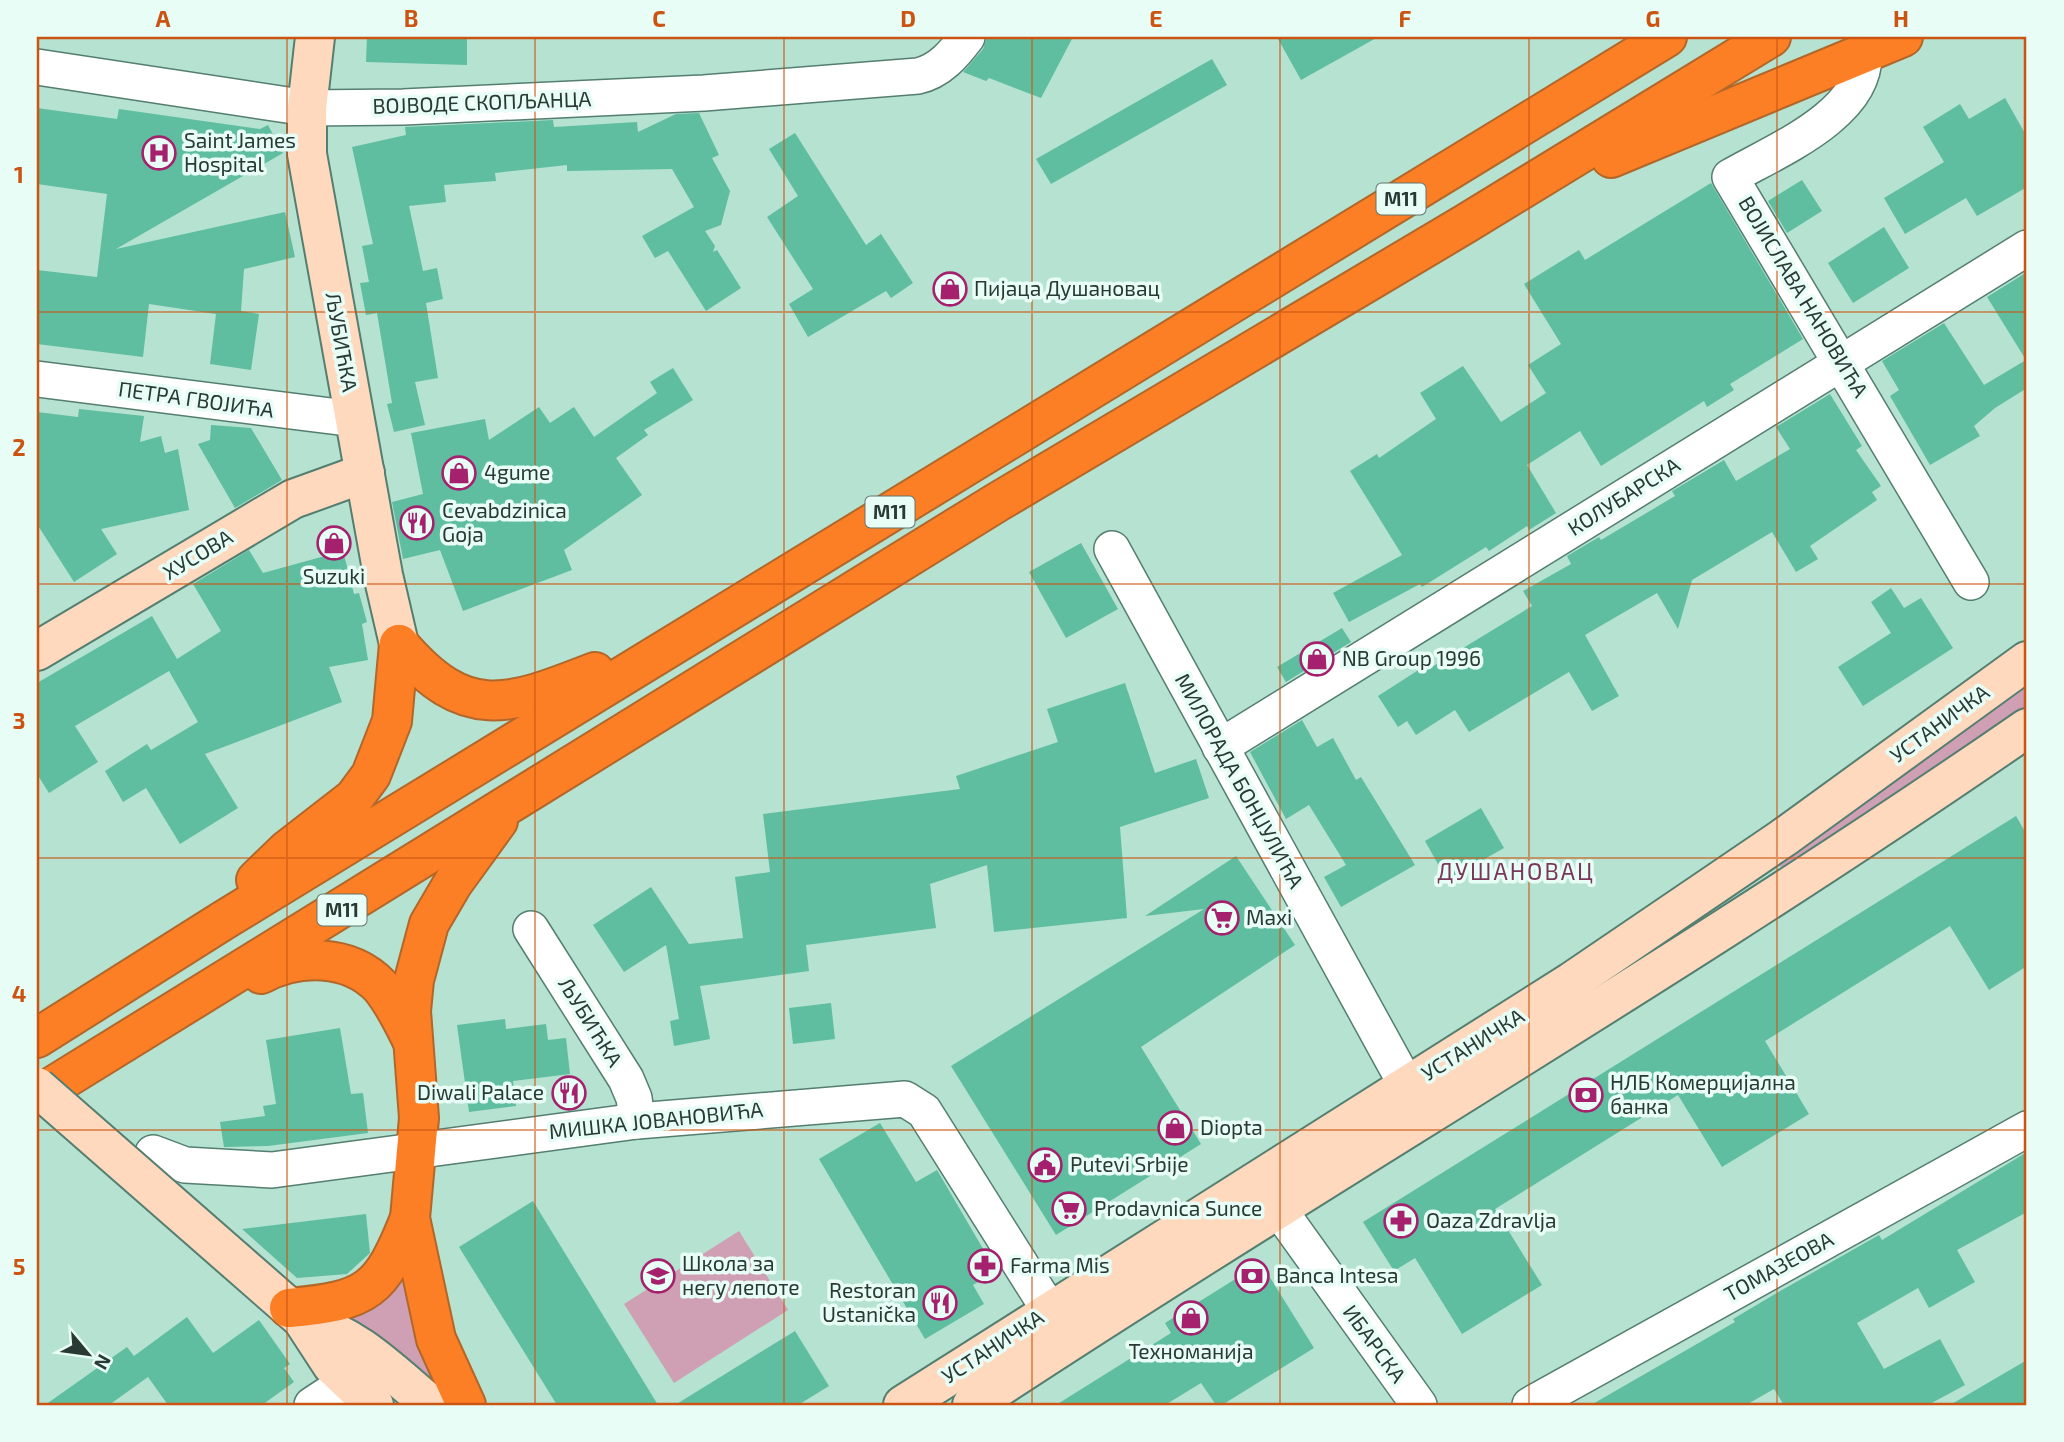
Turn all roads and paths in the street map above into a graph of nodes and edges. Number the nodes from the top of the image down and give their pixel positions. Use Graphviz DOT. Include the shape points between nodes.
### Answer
graph roads {
  1 [pos="315,37"];
  2 [pos="967,37"];
  3 [pos="1667,37"];
  4 [pos="1771,37"];
  5 [pos="1903,37"];
  6 [pos="1864,55"];
  7 [pos="37,67"];
  8 [pos="307,108"];
  9 [pos="1465,224"];
  10 [pos="2027,248"];
  11 [pos="1843,362"];
  12 [pos="37,379"];
  13 [pos="355,419"];
  14 [pos="365,473"];
  15 [pos="1112,549"];
  16 [pos="1971,582"];
  17 [pos="399,644"];
  18 [pos="37,651"];
  19 [pos="2027,661"];
  20 [pos="644,662"];
  21 [pos="2027,728"];
  22 [pos="1220,747"];
  23 [pos="509,805"];
  24 [pos="224,919"];
  25 [pos="531,929"];
  26 [pos="173,1012"];
  27 [pos="37,1038"];
  28 [pos="412,1040"];
  29 [pos="1407,1086"];
  30 [pos="37,1087"];
  31 [pos="37,1096"];
  32 [pos="637,1121"];
  33 [pos="2027,1129"];
  34 [pos="417,1149"];
  35 [pos="153,1153"];
  36 [pos="1267,1194"];
  37 [pos="410,1218"];
  38 [pos="296,1314"];
  39 [pos="1059,1326"];
  40 [pos="361,1394"];
  41 [pos="312,1405"];
  42 [pos="431,1405"];
  43 [pos="466,1405"];
  44 [pos="903,1405"];
  45 [pos="972,1405"];
  46 [pos="1419,1405"];
  47 [pos="1530,1405"];
  1 -- 8 [label="main road, ЉУБИЋКА"];
  2 -- 8 [label="street, ВОЈВОДЕ СКОПЉАНЦА" via="930,73 704,93"];
  3 -- 20 [label="highway, M11"];
  4 -- 9 [label="highway, M11"];
  5 -- 6 [label="highway"];
  6 -- 9 [label="highway" via="1695,121"];
  6 -- 11 [label="street, ВОЈИСЛАВА НАНОВИЋА" via="1861,81 1825,120 1730,177"];
  7 -- 8 [label="street, ВОЈВОДЕ СКОПЉАНЦА"];
  8 -- 13 [label="main road, ЉУБИЋКА" via="307,154"];
  9 -- 23 [label="highway, M11" via="996,503"];
  10 -- 11 [label="street, КОЛУБАРСКА"];
  11 -- 16 [label="street, ВОЈИСЛАВА НАНОВИЋА"];
  11 -- 22 [label="street, КОЛУБАРСКА"];
  12 -- 13 [label="street, ПЕТРА ГВОЈИЋА"];
  13 -- 14 [label="main road, ЉУБИЋКА"];
  14 -- 17 [label="main road, ЉУБИЋКА"];
  14 -- 18 [label="main road, ХУСОВА" via="293,499"];
  15 -- 22 [label="street, МИЛОРАДА БОНЏУЛИЋА"];
  17 -- 20 [label="highway" via="442,686 483,699 540,693 608,667"];
  17 -- 24 [label="highway" via="392,721 371,775 354,798 252,884"];
  19 -- 29 [label="main road, УСТАНИЧКА" via="1761,853"];
  20 -- 24 [label="highway, M11"];
  21 -- 36 [label="main road, УСТАНИЧКА" via="1908,811 1485,1082"];
  22 -- 29 [label="street, МИЛОРАДА БОНЏУЛИЋА"];
  23 -- 26 [label="highway, M11"];
  23 -- 28 [label="highway" via="429,924 414,980"];
  24 -- 27 [label="highway, M11"];
  25 -- 32 [label="street, ЉУБИЋКА" via="626,1079"];
  26 -- 28 [label="highway" via="227,992 273,967 322,960 371,978 390,1000"];
  26 -- 31 [label="highway, M11"];
  28 -- 34 [label="highway" via="419,1098"];
  29 -- 36 [label="main road, УСТАНИЧКА"];
  30 -- 38 [label="main road, bridge"];
  32 -- 34 [label="street, МИШКА ЈОВАНОВИЋА"];
  32 -- 39 [label="street, МИШКА ЈОВАНОВИЋА" via="891,1099 914,1103 928,1118"];
  33 -- 47 [label="street, ТОМАЗЕОВА"];
  34 -- 35 [label="street, МИШКА ЈОВАНОВИЋА" via="272,1170 185,1165"];
  34 -- 37 [label="highway"];
  36 -- 39 [label="main road, УСТАНИЧКА"];
  36 -- 46 [label="street, ИБАРСКА"];
  37 -- 38 [label="highway" via="394,1258 374,1286"];
  37 -- 43 [label="highway" via="436,1339"];
  38 -- 40 [label="main road" via="332,1365"];
  38 -- 42 [label="main road" via="353,1341"];
  39 -- 44 [label="main road, УСТАНИЧКА"];
  39 -- 45 [label="main road, УСТАНИЧКА"];
  40 -- 41 [label="street"];
}
